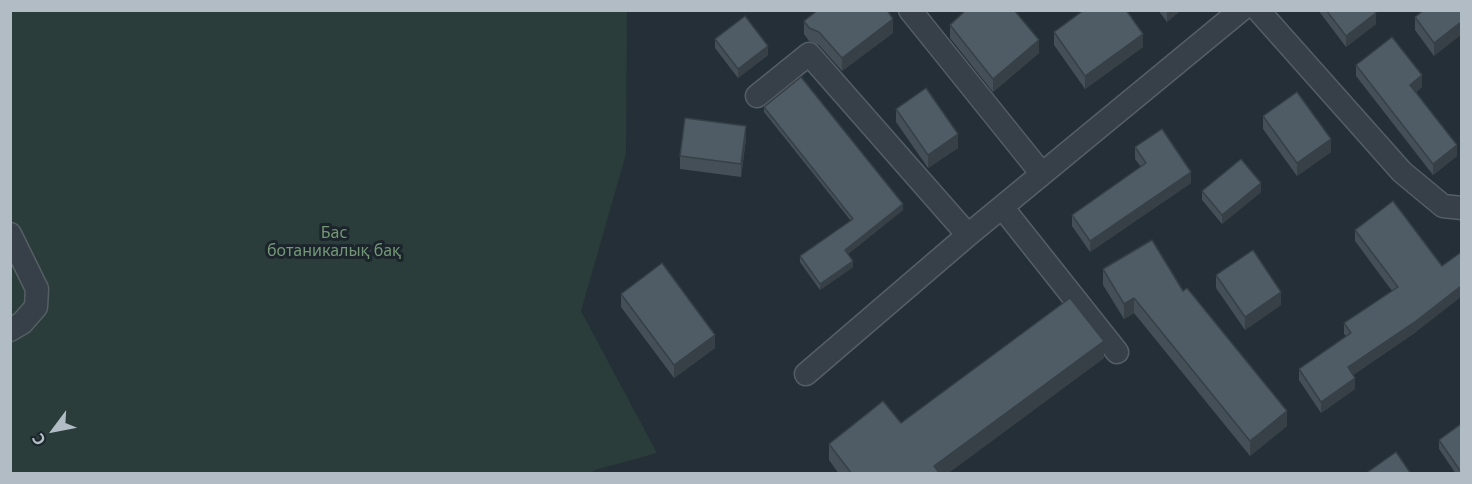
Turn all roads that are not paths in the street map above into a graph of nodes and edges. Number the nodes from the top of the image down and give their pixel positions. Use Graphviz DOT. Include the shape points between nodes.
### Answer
graph roads {
  1 [pos="910,10"];
  2 [pos="1241,10"];
  3 [pos="1258,10"];
  4 [pos="757,96"];
  5 [pos="1042,174"];
  6 [pos="1002,207"];
  7 [pos="1461,208"];
  8 [pos="10,234"];
  9 [pos="968,235"];
  10 [pos="10,330"];
  11 [pos="1117,352"];
  12 [pos="806,374"];
  1 -- 5 [label="street"];
  2 -- 5 [label="street"];
  3 -- 7 [label="street" via="1402,172 1443,206"];
  4 -- 9 [label="street" via="809,54"];
  5 -- 6 [label="street"];
  6 -- 9 [label="street"];
  6 -- 11 [label="street"];
  8 -- 10 [label="street" via="38,289 36,307"];
  9 -- 12 [label="street"];
}
